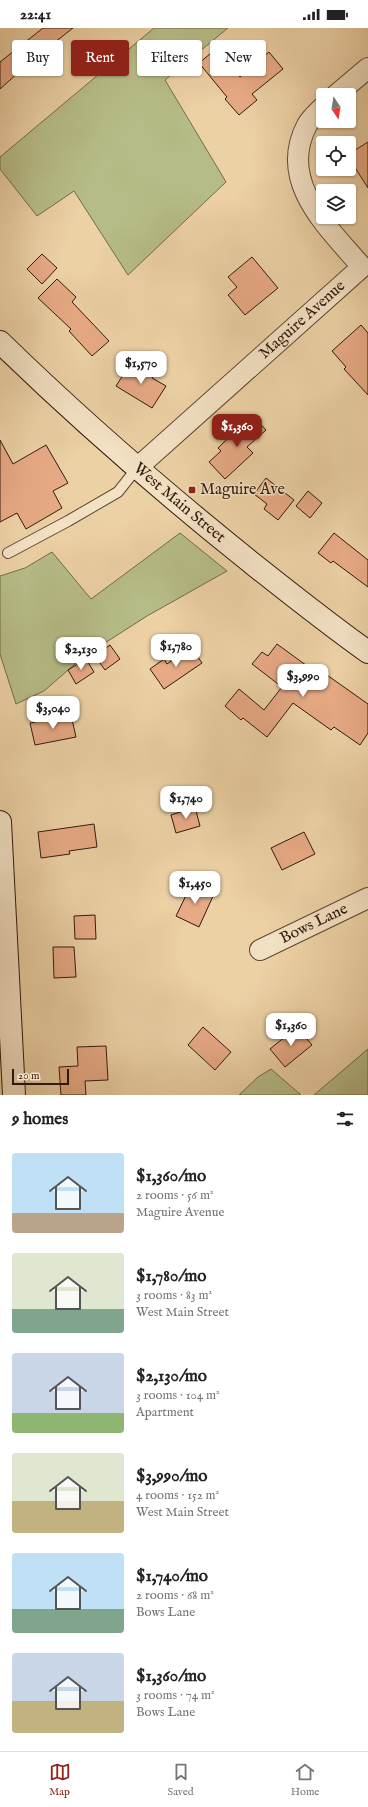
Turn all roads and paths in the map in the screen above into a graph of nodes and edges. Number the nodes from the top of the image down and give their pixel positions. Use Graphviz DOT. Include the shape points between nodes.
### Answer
graph roads {
  1 [pos="368,68"];
  2 [pos="344,88"];
  3 [pos="316,115"];
  4 [pos="365,270"];
  5 [pos="0,342"];
  6 [pos="137,468"];
  7 [pos="8,553"];
  8 [pos="368,652"];
  9 [pos="0,822"];
  10 [pos="368,898"];
  11 [pos="260,950"];
  12 [pos="14,1095"];
  1 -- 2 [label="street"];
  3 -- 4 [label="street, Maguire Avenue" via="308,124 300,144 297,164 301,186 324,224"];
  4 -- 6 [label="street, Maguire Avenue"];
  5 -- 6 [label="main road, West Main Street"];
  6 -- 7 [label="lane" via="118,492"];
  6 -- 8 [label="main road, West Main Street" via="267,575"];
  9 -- 12 [label="main road"];
  10 -- 11 [label="street, Bows Lane"];
}
